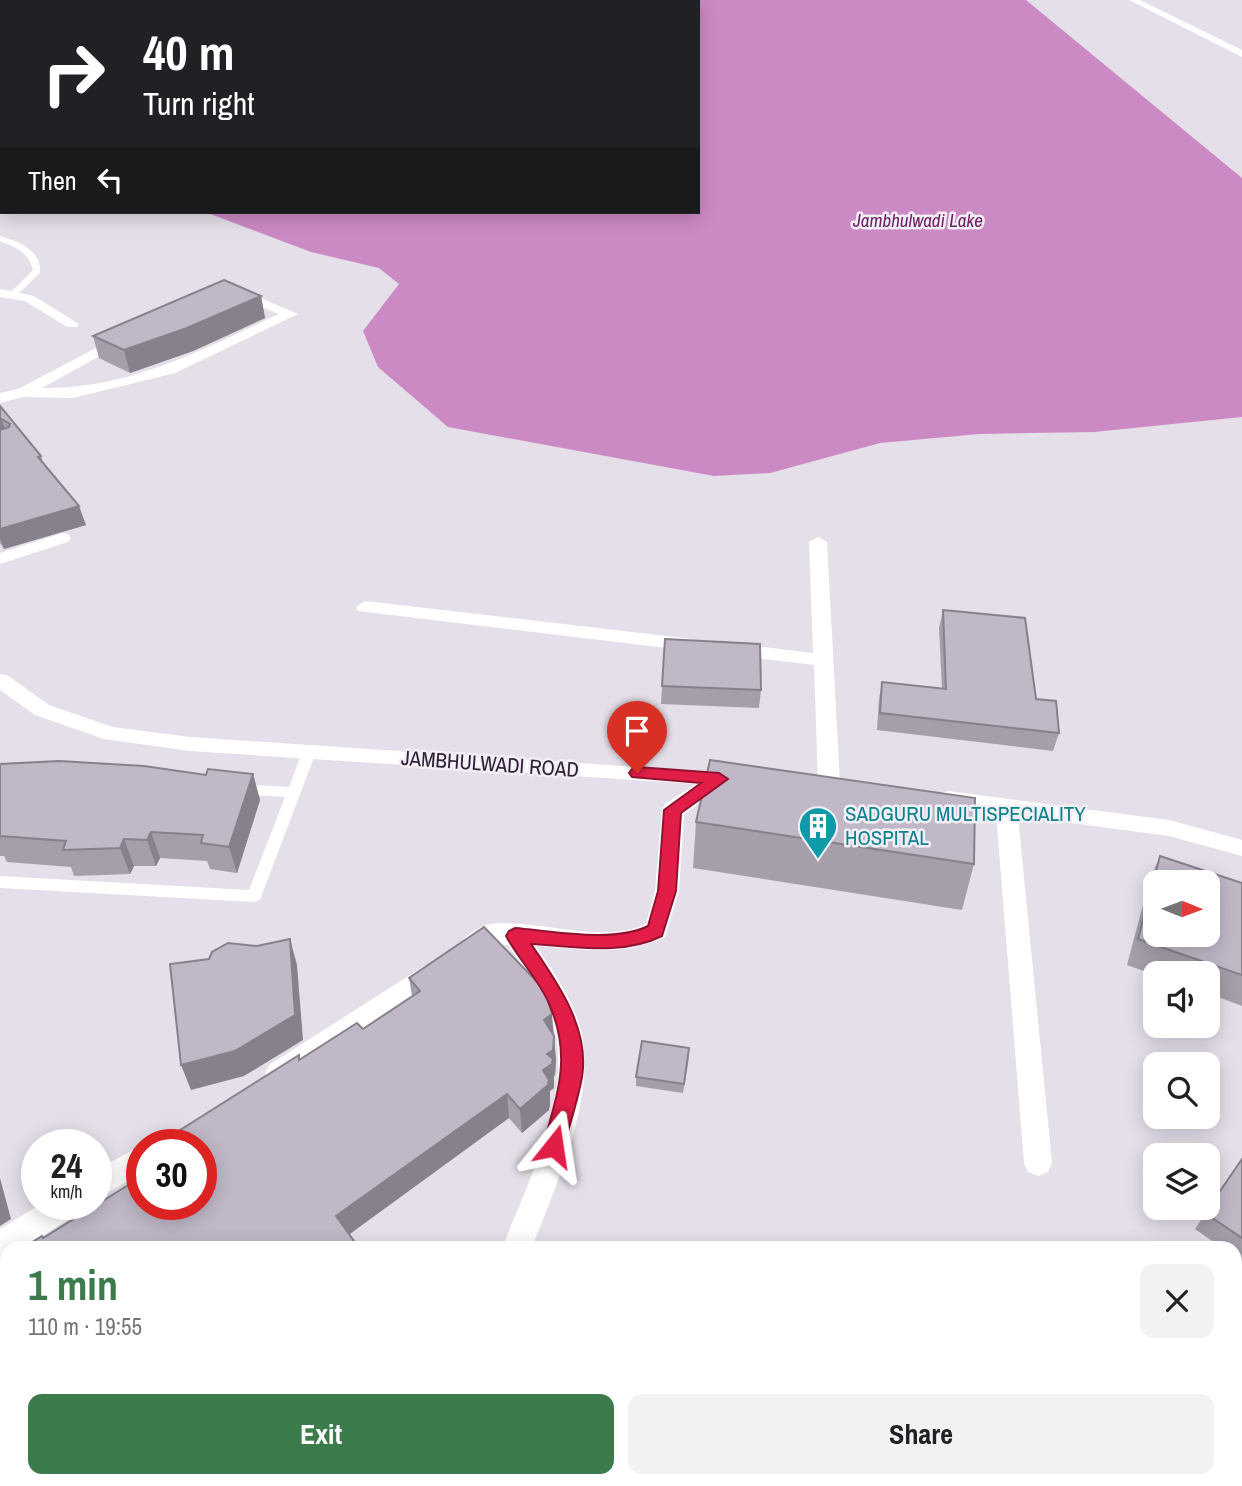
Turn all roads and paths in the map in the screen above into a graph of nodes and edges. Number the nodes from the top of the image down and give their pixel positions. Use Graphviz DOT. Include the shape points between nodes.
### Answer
graph roads {
  1 [pos="1133,0"];
  2 [pos="1242,54"];
  3 [pos="0,237"];
  4 [pos="7,293"];
  5 [pos="219,295"];
  6 [pos="72,324"];
  7 [pos="131,336"];
  8 [pos="109,371"];
  9 [pos="23,392"];
  10 [pos="0,398"];
  11 [pos="62,538"];
  12 [pos="818,542"];
  13 [pos="0,559"];
  14 [pos="365,607"];
  15 [pos="823,660"];
  16 [pos="0,680"];
  17 [pos="309,752"];
  18 [pos="719,779"];
  19 [pos="760,780"];
  20 [pos="801,783"];
  21 [pos="829,784"];
  22 [pos="856,787"];
  23 [pos="224,788"];
  24 [pos="294,792"];
  25 [pos="924,796"];
  26 [pos="1006,806"];
  27 [pos="1242,848"];
  28 [pos="0,882"];
  29 [pos="515,936"];
  30 [pos="253,1088"];
  31 [pos="1038,1163"];
  32 [pos="41,1220"];
  33 [pos="8,1241"];
  34 [pos="520,1241"];
  1 -- 2 [label="street"];
  3 -- 4 [label="lane" via="31,252 37,271"];
  4 -- 6 [label="street" via="32,298"];
  5 -- 9 [label="street" via="231,290 292,314 170,370 73,393"];
  7 -- 9 [label="street"];
  8 -- 9 [label="street"];
  9 -- 10 [label="street"];
  11 -- 13 [label="street"];
  12 -- 15 [label="street"];
  14 -- 15 [label="street"];
  15 -- 21 [label="street"];
  16 -- 17 [label="street, JAMBHULWADI ROAD" via="42,710 111,734"];
  17 -- 18 [label="street, JAMBHULWADI ROAD"];
  17 -- 24 [label="lane"];
  18 -- 19 [label="street, JAMBHULWADI ROAD"];
  18 -- 29 [label="street" via="673,810 667,891 656,930 640,939 611,941"];
  20 -- 21 [label="street"];
  21 -- 22 [label="street"];
  23 -- 24 [label="lane"];
  24 -- 28 [label="lane" via="254,896"];
  25 -- 26 [label="street"];
  26 -- 27 [label="street" via="1169,828"];
  26 -- 31 [label="street"];
  29 -- 30 [label="street" via="490,934"];
  29 -- 34 [label="street" via="555,995 570,1037 572,1075 548,1170"];
  32 -- 33 [label="street"];
}
